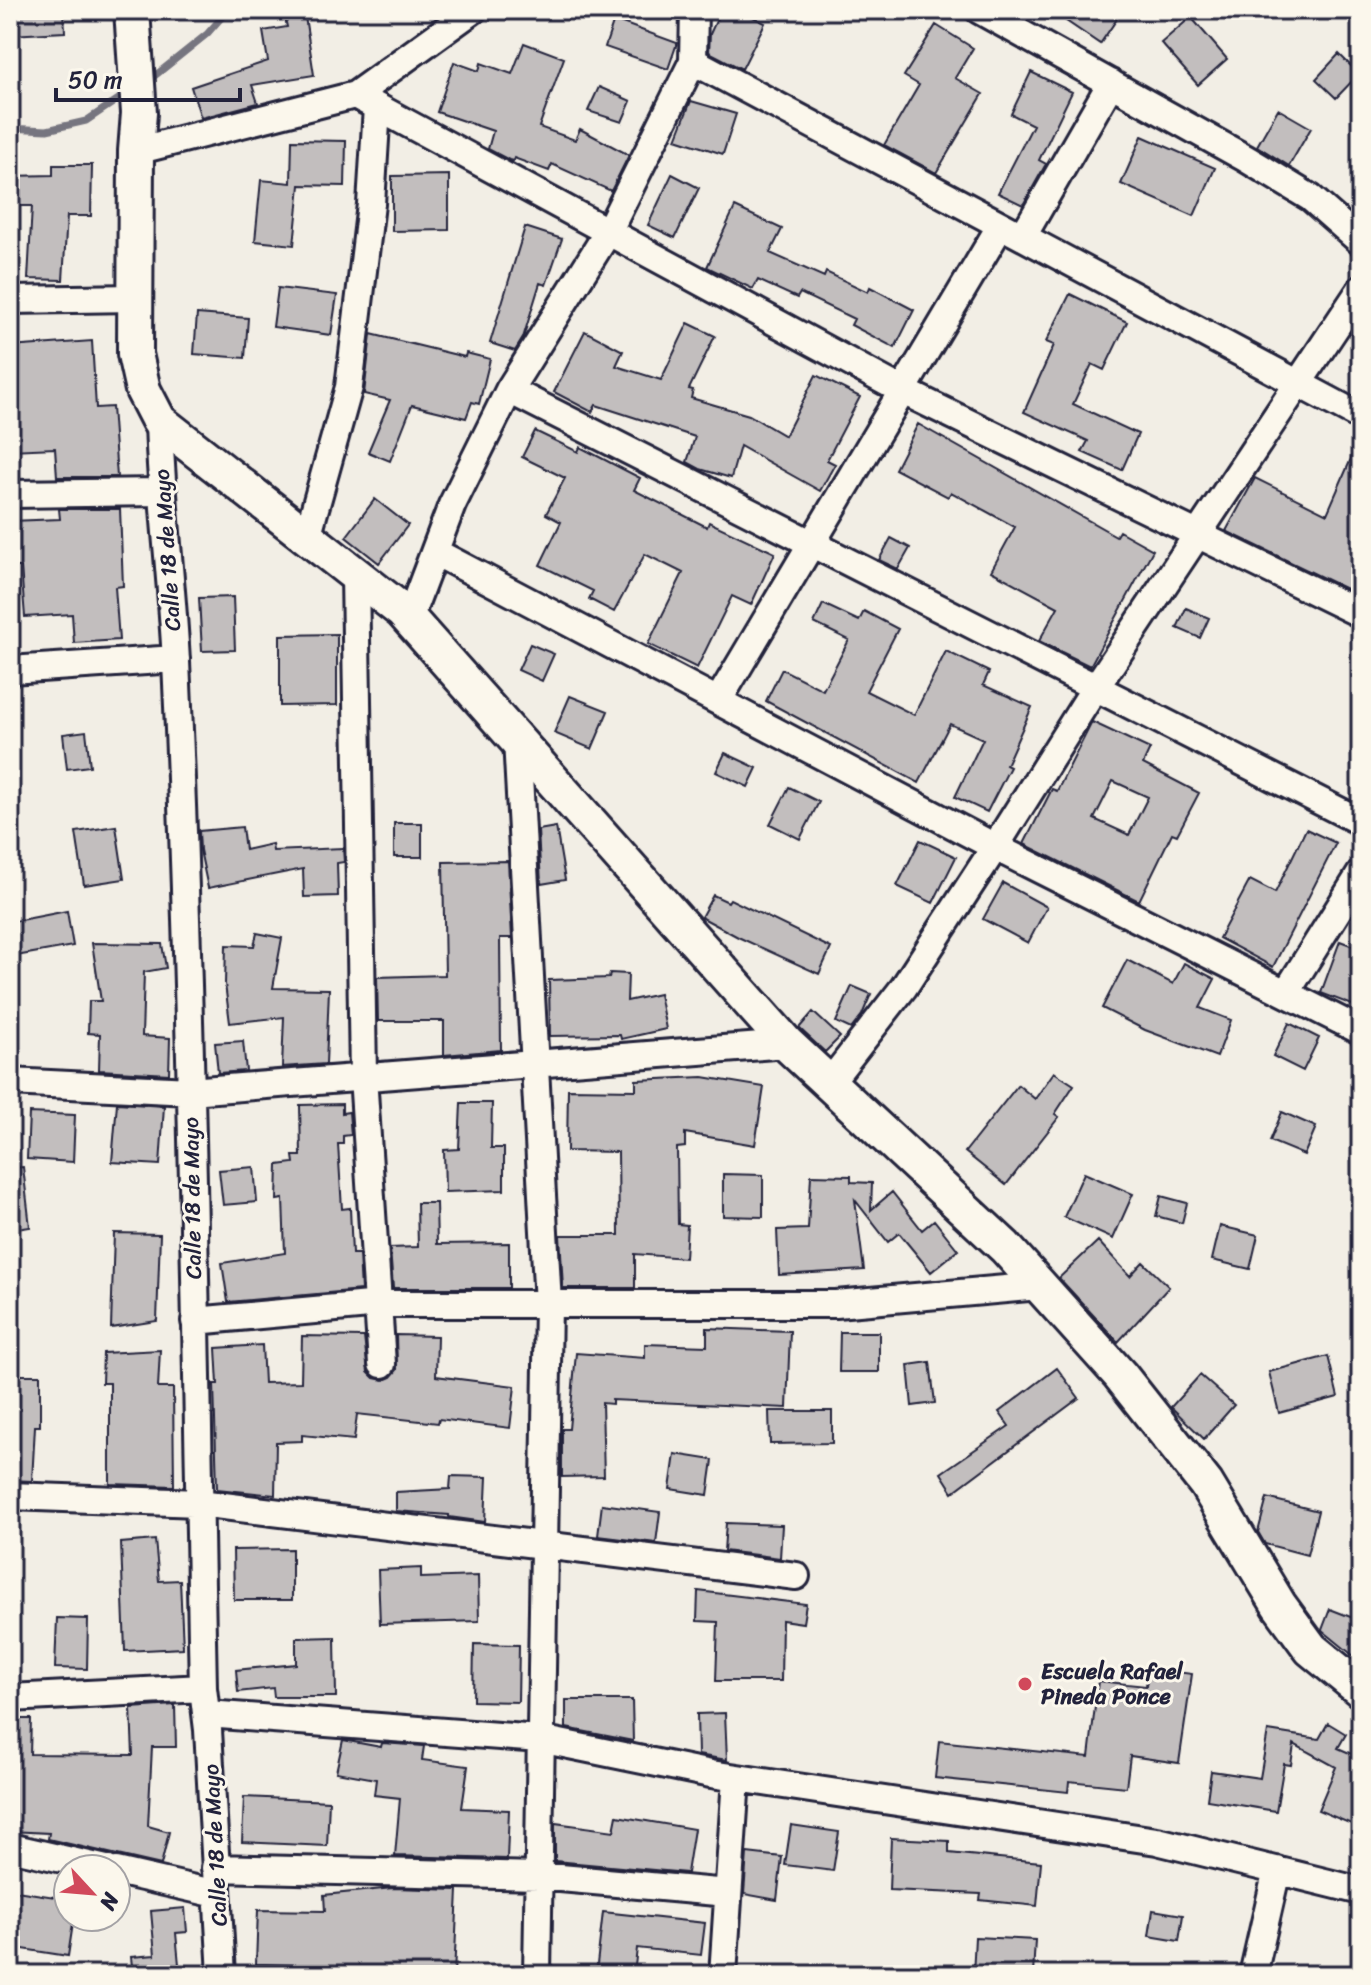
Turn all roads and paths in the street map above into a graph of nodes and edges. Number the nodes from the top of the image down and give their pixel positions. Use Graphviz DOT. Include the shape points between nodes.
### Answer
graph roads {
  1 [pos="132,10"];
  2 [pos="473,10"];
  3 [pos="694,10"];
  4 [pos="979,10"];
  5 [pos="693,61"];
  6 [pos="1111,83"];
  7 [pos="366,101"];
  8 [pos="136,151"];
  9 [pos="1012,230"];
  10 [pos="608,232"];
  11 [pos="1361,242"];
  12 [pos="1361,289"];
  13 [pos="135,298"];
  14 [pos="10,300"];
  15 [pos="1300,382"];
  16 [pos="509,390"];
  17 [pos="903,391"];
  18 [pos="1361,417"];
  19 [pos="159,421"];
  20 [pos="161,492"];
  21 [pos="10,494"];
  22 [pos="1198,534"];
  23 [pos="307,537"];
  24 [pos="812,544"];
  25 [pos="435,552"];
  26 [pos="355,575"];
  27 [pos="1361,614"];
  28 [pos="409,619"];
  29 [pos="176,659"];
  30 [pos="10,670"];
  31 [pos="1095,688"];
  32 [pos="718,701"];
  33 [pos="517,740"];
  34 [pos="1361,822"];
  35 [pos="995,847"];
  36 [pos="1361,873"];
  37 [pos="1286,993"];
  38 [pos="1361,1031"];
  39 [pos="787,1044"];
  40 [pos="535,1064"];
  41 [pos="363,1076"];
  42 [pos="10,1082"];
  43 [pos="830,1082"];
  44 [pos="190,1091"];
  45 [pos="1040,1286"];
  46 [pos="380,1304"];
  47 [pos="548,1304"];
  48 [pos="195,1321"];
  49 [pos="382,1364"];
  50 [pos="10,1496"];
  51 [pos="199,1503"];
  52 [pos="544,1543"];
  53 [pos="796,1576"];
  54 [pos="203,1688"];
  55 [pos="1361,1690"];
  56 [pos="10,1698"];
  57 [pos="207,1714"];
  58 [pos="540,1739"];
  59 [pos="736,1778"];
  60 [pos="10,1847"];
  61 [pos="52,1857"];
  62 [pos="1277,1870"];
  63 [pos="132,1873"];
  64 [pos="538,1876"];
  65 [pos="216,1881"];
  66 [pos="1361,1891"];
  67 [pos="728,1893"];
  68 [pos="222,1975"];
  69 [pos="537,1975"];
  70 [pos="723,1975"];
  71 [pos="1253,1975"];
  1 -- 8 [label="street" via="139,113"];
  2 -- 7 [label="street"];
  3 -- 5 [label="street"];
  4 -- 6 [label="street"];
  5 -- 9 [label="street"];
  5 -- 10 [label="street"];
  6 -- 9 [label="street"];
  6 -- 11 [label="street" via="1311,198"];
  7 -- 8 [label="street"];
  7 -- 10 [label="street"];
  7 -- 23 [label="street" via="371,204 349,387"];
  8 -- 13 [label="street"];
  9 -- 15 [label="street"];
  9 -- 17 [label="street"];
  10 -- 16 [label="street"];
  10 -- 17 [label="street"];
  12 -- 15 [label="street"];
  13 -- 14 [label="street"];
  13 -- 19 [label="street" via="135,354 143,390"];
  15 -- 18 [label="street"];
  15 -- 22 [label="street"];
  16 -- 24 [label="street"];
  16 -- 25 [label="street" via="452,505"];
  17 -- 22 [label="street"];
  17 -- 24 [label="street"];
  19 -- 20 [label="street, Calle 18 de Mayo"];
  19 -- 23 [label="street"];
  20 -- 21 [label="street"];
  20 -- 29 [label="street, Calle 18 de Mayo"];
  22 -- 27 [label="street"];
  22 -- 31 [label="street"];
  23 -- 26 [label="street"];
  24 -- 31 [label="street"];
  24 -- 32 [label="street"];
  25 -- 28 [label="street"];
  25 -- 32 [label="street"];
  26 -- 28 [label="street"];
  26 -- 41 [label="street"];
  28 -- 33 [label="street"];
  29 -- 30 [label="street"];
  29 -- 44 [label="street, Calle 18 de Mayo"];
  31 -- 34 [label="street"];
  31 -- 35 [label="street"];
  32 -- 35 [label="street"];
  33 -- 39 [label="street"];
  33 -- 40 [label="street"];
  35 -- 37 [label="street"];
  35 -- 43 [label="street" via="904,987"];
  36 -- 37 [label="street"];
  37 -- 38 [label="street"];
  39 -- 40 [label="street"];
  39 -- 43 [label="street"];
  40 -- 41 [label="street"];
  40 -- 47 [label="street"];
  41 -- 44 [label="street"];
  41 -- 46 [label="street"];
  42 -- 44 [label="street"];
  43 -- 45 [label="street"];
  44 -- 48 [label="street, Calle 18 de Mayo"];
  45 -- 47 [label="street" via="836,1304"];
  45 -- 55 [label="street" via="1120,1375 1206,1484 1311,1649"];
  46 -- 47 [label="street"];
  46 -- 48 [label="street"];
  46 -- 49 [label="street"];
  47 -- 52 [label="street"];
  48 -- 51 [label="street, Calle 18 de Mayo"];
  50 -- 51 [label="street"];
  51 -- 52 [label="street"];
  51 -- 54 [label="street, Calle 18 de Mayo"];
  52 -- 53 [label="street"];
  52 -- 58 [label="street"];
  54 -- 56 [label="street"];
  54 -- 57 [label="street, Calle 18 de Mayo"];
  57 -- 58 [label="street"];
  57 -- 65 [label="street, Calle 18 de Mayo"];
  58 -- 59 [label="street"];
  58 -- 64 [label="street"];
  59 -- 62 [label="street" via="1157,1841"];
  59 -- 67 [label="street"];
  60 -- 61 [label="street"];
  62 -- 66 [label="street"];
  62 -- 71 [label="street"];
  63 -- 65 [label="street"];
  64 -- 65 [label="street"];
  64 -- 67 [label="street"];
  64 -- 69 [label="street"];
  65 -- 68 [label="street, Calle 18 de Mayo"];
  67 -- 70 [label="street"];
}
